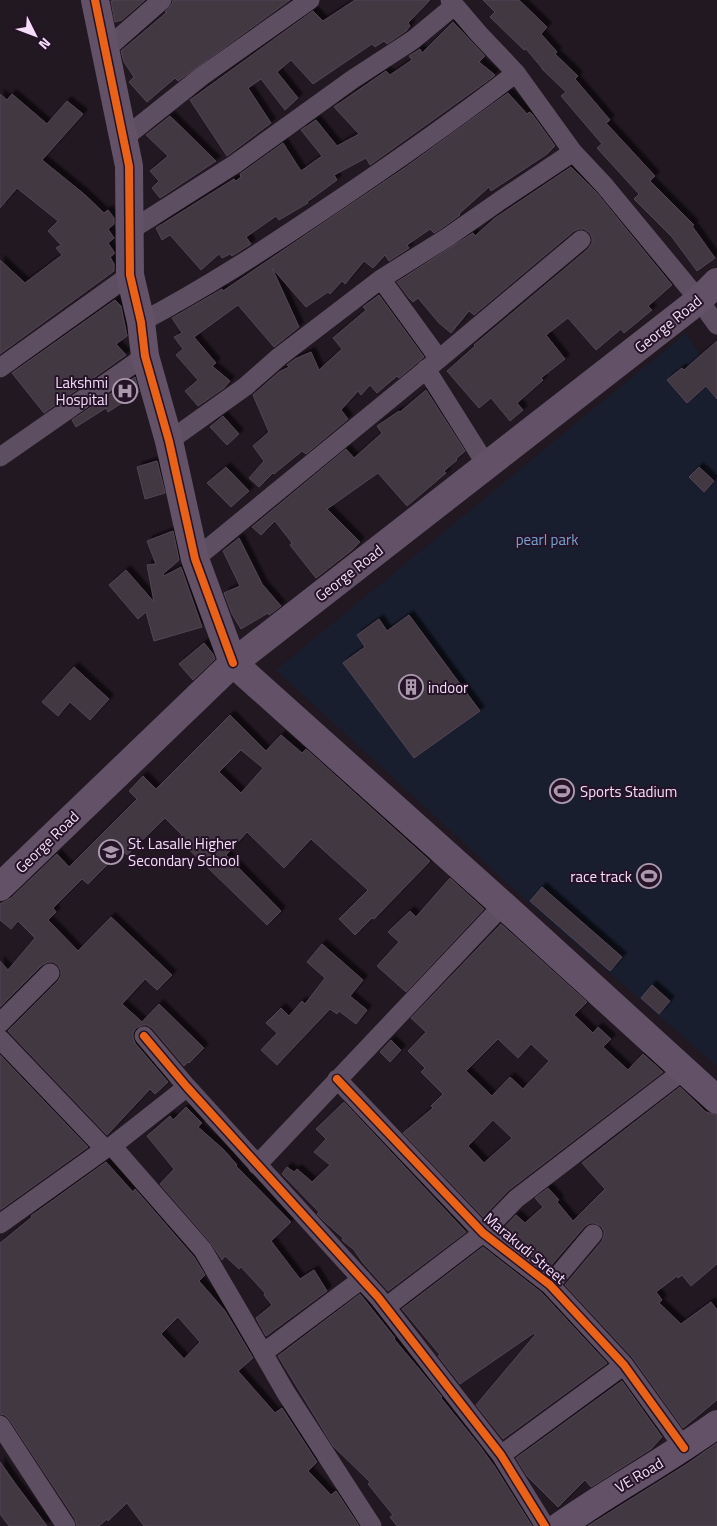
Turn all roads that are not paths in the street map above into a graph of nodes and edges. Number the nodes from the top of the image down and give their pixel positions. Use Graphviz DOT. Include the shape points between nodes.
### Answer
graph roads {
  1 [pos="95,0"];
  2 [pos="162,0"];
  3 [pos="310,0"];
  4 [pos="452,3"];
  5 [pos="105,50"];
  6 [pos="516,73"];
  7 [pos="124,138"];
  8 [pos="573,152"];
  9 [pos="131,230"];
  10 [pos="581,240"];
  11 [pos="130,275"];
  12 [pos="381,280"];
  13 [pos="708,291"];
  14 [pos="141,322"];
  15 [pos="717,325"];
  16 [pos="145,356"];
  17 [pos="432,364"];
  18 [pos="0,368"];
  19 [pos="169,441"];
  20 [pos="0,457"];
  21 [pos="487,466"];
  22 [pos="195,559"];
  23 [pos="232,663"];
  24 [pos="0,887"];
  25 [pos="503,905"];
  26 [pos="50,973"];
  27 [pos="0,1023"];
  28 [pos="144,1036"];
  29 [pos="0,1039"];
  30 [pos="684,1070"];
  31 [pos="337,1079"];
  32 [pos="187,1087"];
  33 [pos="717,1100"];
  34 [pos="108,1147"];
  35 [pos="257,1165"];
  36 [pos="0,1224"];
  37 [pos="483,1233"];
  38 [pos="593,1234"];
  39 [pos="362,1280"];
  40 [pos="550,1285"];
  41 [pos="386,1307"];
  42 [pos="263,1353"];
  43 [pos="624,1365"];
  44 [pos="717,1424"];
  45 [pos="0,1425"];
  46 [pos="684,1448"];
  47 [pos="501,1455"];
  48 [pos="66,1526"];
  49 [pos="372,1526"];
  50 [pos="545,1526"];
  51 [pos="560,1526"];
  1 -- 5 [label="main road"];
  2 -- 5 [label="street"];
  3 -- 7 [label="street" via="202,76"];
  4 -- 6 [label="street"];
  4 -- 9 [label="street" via="413,40 235,164"];
  5 -- 7 [label="main road"];
  6 -- 8 [label="street"];
  6 -- 14 [label="street" via="400,159 292,231 186,299"];
  7 -- 9 [label="main road" via="129,166"];
  8 -- 12 [label="street"];
  8 -- 13 [label="street"];
  9 -- 11 [label="main road"];
  10 -- 17 [label="street"];
  11 -- 14 [label="main road"];
  11 -- 18 [label="street"];
  12 -- 17 [label="street"];
  12 -- 19 [label="street" via="279,356 246,386"];
  13 -- 15 [label="street"];
  13 -- 21 [label="main road, George Road"];
  14 -- 16 [label="main road"];
  16 -- 19 [label="main road"];
  16 -- 20 [label="street"];
  17 -- 21 [label="street"];
  17 -- 22 [label="street"];
  19 -- 22 [label="main road"];
  21 -- 23 [label="main road, George Road"];
  22 -- 23 [label="main road"];
  23 -- 24 [label="main road, George Road"];
  23 -- 25 [label="main road"];
  25 -- 30 [label="main road"];
  25 -- 31 [label="street"];
  26 -- 27 [label="street"];
  28 -- 32 [label="street"];
  29 -- 34 [label="street"];
  30 -- 33 [label="main road"];
  30 -- 37 [label="street" via="516,1200"];
  31 -- 35 [label="street"];
  31 -- 37 [label="street, Marakudi Street"];
  32 -- 34 [label="street"];
  32 -- 35 [label="street"];
  34 -- 36 [label="street"];
  34 -- 42 [label="street" via="203,1250"];
  35 -- 39 [label="street"];
  37 -- 40 [label="street, Marakudi Street"];
  37 -- 41 [label="street"];
  38 -- 40 [label="street"];
  39 -- 41 [label="street"];
  39 -- 42 [label="street"];
  40 -- 43 [label="street, Marakudi Street"];
  41 -- 47 [label="street"];
  42 -- 49 [label="street"];
  43 -- 46 [label="street, Marakudi Street"];
  43 -- 47 [label="street"];
  44 -- 46 [label="main road, VE Road"];
  45 -- 48 [label="street"];
  46 -- 51 [label="main road, VE Road"];
  47 -- 50 [label="street"];
}
